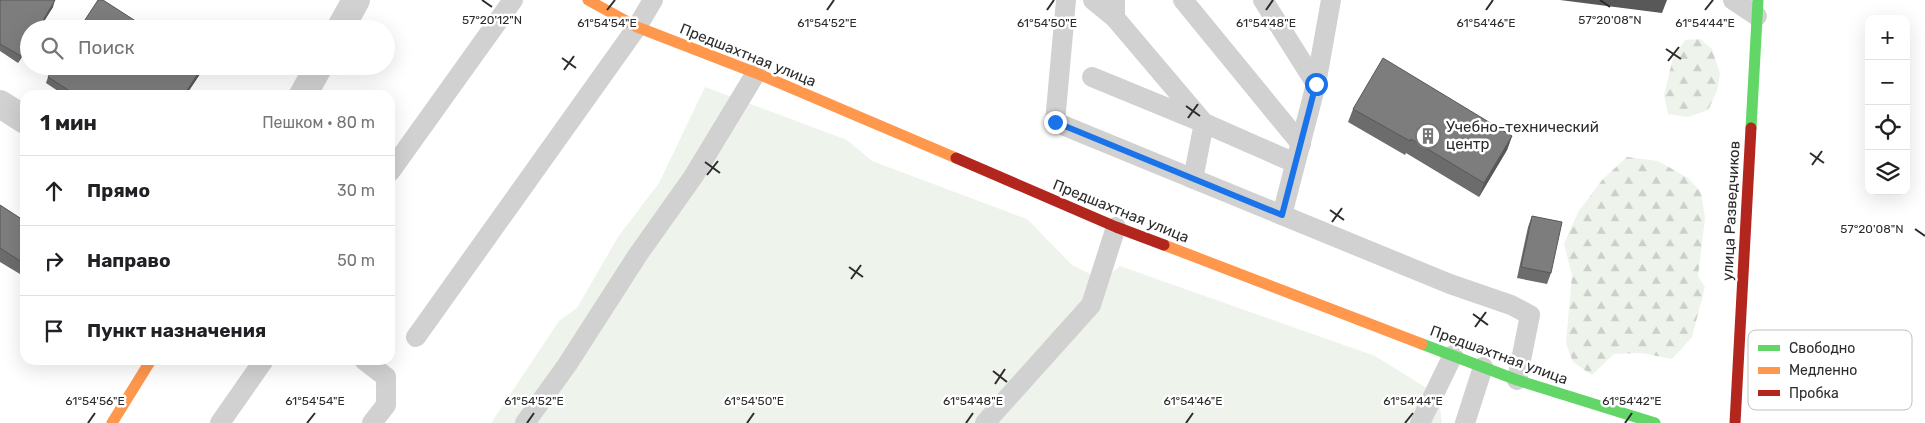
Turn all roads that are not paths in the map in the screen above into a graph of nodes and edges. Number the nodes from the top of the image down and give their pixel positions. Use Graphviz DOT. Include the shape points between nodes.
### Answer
graph roads {
  1 [pos="356,0"];
  2 [pos="513,0"];
  3 [pos="588,0"];
  4 [pos="653,0"];
  5 [pos="1066,0"];
  6 [pos="1093,0"];
  7 [pos="1183,0"];
  8 [pos="1263,0"];
  9 [pos="1331,0"];
  10 [pos="1733,0"];
  11 [pos="1757,8"];
  12 [pos="1115,9"];
  13 [pos="345,20"];
  14 [pos="637,27"];
  15 [pos="756,73"];
  16 [pos="314,75"];
  17 [pos="1092,77"];
  18 [pos="1316,84"];
  19 [pos="306,90"];
  20 [pos="0,104"];
  21 [pos="20,117"];
  22 [pos="1204,124"];
  23 [pos="1298,154"];
  24 [pos="395,165"];
  25 [pos="1193,178"];
  26 [pos="1282,215"];
  27 [pos="1116,227"];
  28 [pos="416,337"];
  29 [pos="1453,355"];
  30 [pos="148,365"];
  31 [pos="261,365"];
  32 [pos="370,365"];
  33 [pos="1483,367"];
  34 [pos="1517,380"];
  35 [pos="112,423"];
  36 [pos="220,423"];
  37 [pos="372,423"];
  38 [pos="524,423"];
  39 [pos="986,423"];
  40 [pos="1420,423"];
  41 [pos="1465,423"];
  42 [pos="1655,423"];
  43 [pos="1735,423"];
  1 -- 13 [label="street"];
  2 -- 24 [label="lane"];
  3 -- 14 [label="street, Предшахтная улица"];
  4 -- 14 [label="lane"];
  5 -- 25 [label="lane" via="1055,122"];
  6 -- 12 [label="lane"];
  7 -- 23 [label="lane"];
  8 -- 18 [label="lane"];
  9 -- 18 [label="lane"];
  10 -- 11 [label="lane"];
  11 -- 43 [label="street, улица Разведчиков"];
  12 -- 22 [label="lane"];
  14 -- 15 [label="street, Предшахтная улица"];
  14 -- 28 [label="lane"];
  15 -- 27 [label="street, Предшахтная улица"];
  15 -- 38 [label="lane" via="693,177 637,256 567,365"];
  16 -- 19 [label="street"];
  17 -- 22 [label="lane"];
  18 -- 23 [label="lane"];
  20 -- 21 [label="street"];
  22 -- 23 [label="lane"];
  22 -- 25 [label="lane"];
  23 -- 26 [label="lane"];
  25 -- 26 [label="lane"];
  26 -- 34 [label="lane" via="1530,314"];
  27 -- 29 [label="street, Предшахтная улица"];
  27 -- 39 [label="lane" via="1091,304"];
  29 -- 33 [label="street, Предшахтная улица"];
  29 -- 40 [label="lane"];
  30 -- 35 [label="street"];
  31 -- 36 [label="lane"];
  32 -- 37 [label="lane" via="386,378 386,405"];
  33 -- 34 [label="street, Предшахтная улица"];
  33 -- 41 [label="lane"];
  34 -- 42 [label="street, Предшахтная улица"];
}
